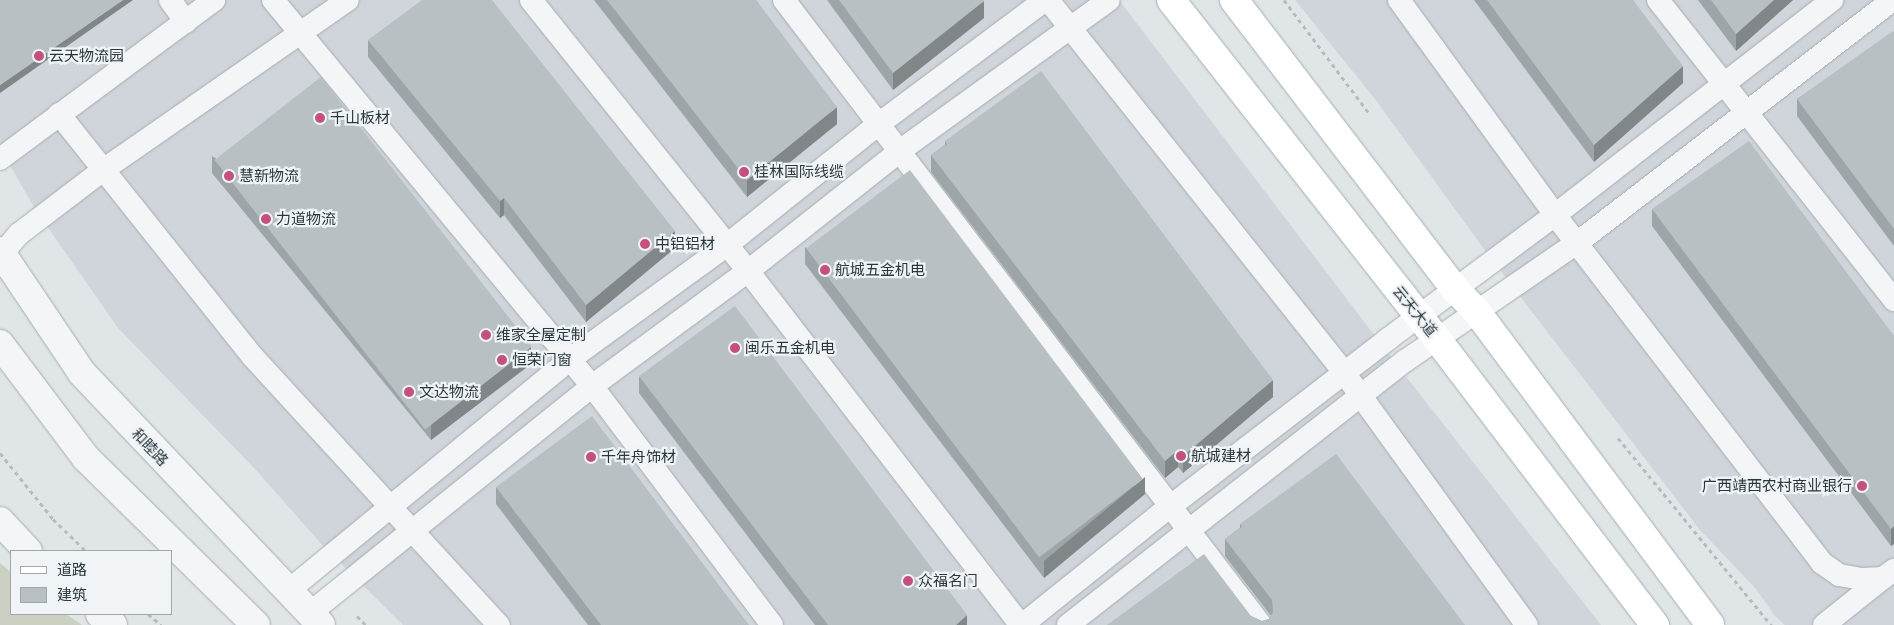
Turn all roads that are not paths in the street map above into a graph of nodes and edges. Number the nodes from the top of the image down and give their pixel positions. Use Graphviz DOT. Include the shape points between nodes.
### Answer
graph roads {
  1 [pos="170,0"];
  2 [pos="273,0"];
  3 [pos="348,0"];
  4 [pos="531,0"];
  5 [pos="784,0"];
  6 [pos="1047,0"];
  7 [pos="1109,0"];
  8 [pos="1171,0"];
  9 [pos="1234,0"];
  10 [pos="1399,0"];
  11 [pos="1658,0"];
  12 [pos="1832,0"];
  13 [pos="1894,0"];
  14 [pos="211,1"];
  15 [pos="186,22"];
  16 [pos="1072,30"];
  17 [pos="300,36"];
  18 [pos="1724,83"];
  19 [pos="1746,112"];
  20 [pos="59,114"];
  21 [pos="880,123"];
  22 [pos="901,150"];
  23 [pos="0,160"];
  24 [pos="103,170"];
  25 [pos="1555,215"];
  26 [pos="1577,243"];
  27 [pos="728,246"];
  28 [pos="1,252"];
  29 [pos="748,271"];
  30 [pos="1455,289"];
  31 [pos="1894,300"];
  32 [pos="1477,312"];
  33 [pos="1418,316"];
  34 [pos="1437,339"];
  35 [pos="0,344"];
  36 [pos="569,360"];
  37 [pos="1345,374"];
  38 [pos="592,386"];
  39 [pos="1361,397"];
  40 [pos="1172,504"];
  41 [pos="389,507"];
  42 [pos="0,521"];
  43 [pos="410,530"];
  44 [pos="1191,530"];
  45 [pos="27,550"];
  46 [pos="1889,574"];
  47 [pos="288,591"];
  48 [pos="101,615"];
  49 [pos="316,619"];
  50 [pos="112,625"];
  51 [pos="256,625"];
  52 [pos="499,625"];
  53 [pos="772,625"];
  54 [pos="1021,625"];
  55 [pos="1068,625"];
  56 [pos="1261,625"];
  57 [pos="1527,625"];
  58 [pos="1655,625"];
  59 [pos="1710,625"];
  60 [pos="1824,625"];
  1 -- 15 [label="lane"];
  2 -- 17 [label="lane"];
  3 -- 17 [label="lane"];
  4 -- 27 [label="lane"];
  5 -- 21 [label="lane"];
  6 -- 16 [label="lane"];
  6 -- 21 [label="lane"];
  7 -- 16 [label="lane"];
  8 -- 33 [label="main road, 云天大道"];
  9 -- 30 [label="main road"];
  10 -- 25 [label="lane"];
  11 -- 18 [label="lane"];
  12 -- 18 [label="lane"];
  13 -- 19 [label="lane"];
  14 -- 15 [label="lane"];
  15 -- 20 [label="lane"];
  16 -- 22 [label="lane"];
  16 -- 37 [label="lane"];
  17 -- 24 [label="lane"];
  17 -- 36 [label="lane"];
  18 -- 19 [label="lane"];
  18 -- 25 [label="lane"];
  19 -- 26 [label="lane"];
  19 -- 31 [label="lane"];
  20 -- 23 [label="lane"];
  20 -- 24 [label="lane"];
  21 -- 22 [label="lane"];
  21 -- 27 [label="lane"];
  22 -- 29 [label="lane"];
  22 -- 40 [label="lane"];
  24 -- 28 [label="lane" via="19,234"];
  24 -- 41 [label="lane" via="252,357"];
  25 -- 26 [label="lane"];
  25 -- 30 [label="lane"];
  26 -- 32 [label="lane"];
  26 -- 46 [label="lane" via="1822,563 1839,575"];
  27 -- 29 [label="lane"];
  27 -- 36 [label="lane"];
  28 -- 47 [label="street, 和睦路" via="82,373"];
  29 -- 38 [label="lane"];
  29 -- 54 [label="lane"];
  30 -- 32 [label="main road"];
  30 -- 33 [label="lane"];
  32 -- 34 [label="lane"];
  32 -- 59 [label="main road"];
  33 -- 34 [label="main road, 云天大道"];
  33 -- 37 [label="lane"];
  34 -- 39 [label="lane"];
  34 -- 58 [label="main road, 云天大道"];
  35 -- 51 [label="street" via="86,458"];
  36 -- 38 [label="lane"];
  36 -- 41 [label="lane"];
  37 -- 39 [label="lane"];
  37 -- 40 [label="lane"];
  38 -- 43 [label="lane"];
  38 -- 53 [label="lane"];
  39 -- 44 [label="lane"];
  39 -- 57 [label="lane"];
  40 -- 44 [label="lane"];
  40 -- 54 [label="lane"];
  41 -- 43 [label="lane"];
  41 -- 47 [label="lane"];
  42 -- 45 [label="street"];
  43 -- 49 [label="lane"];
  43 -- 52 [label="lane"];
  44 -- 55 [label="lane"];
  44 -- 56 [label="lane"];
  46 -- 60 [label="lane"];
  47 -- 49 [label="street, 和睦路"];
  48 -- 50 [label="street"];
}
